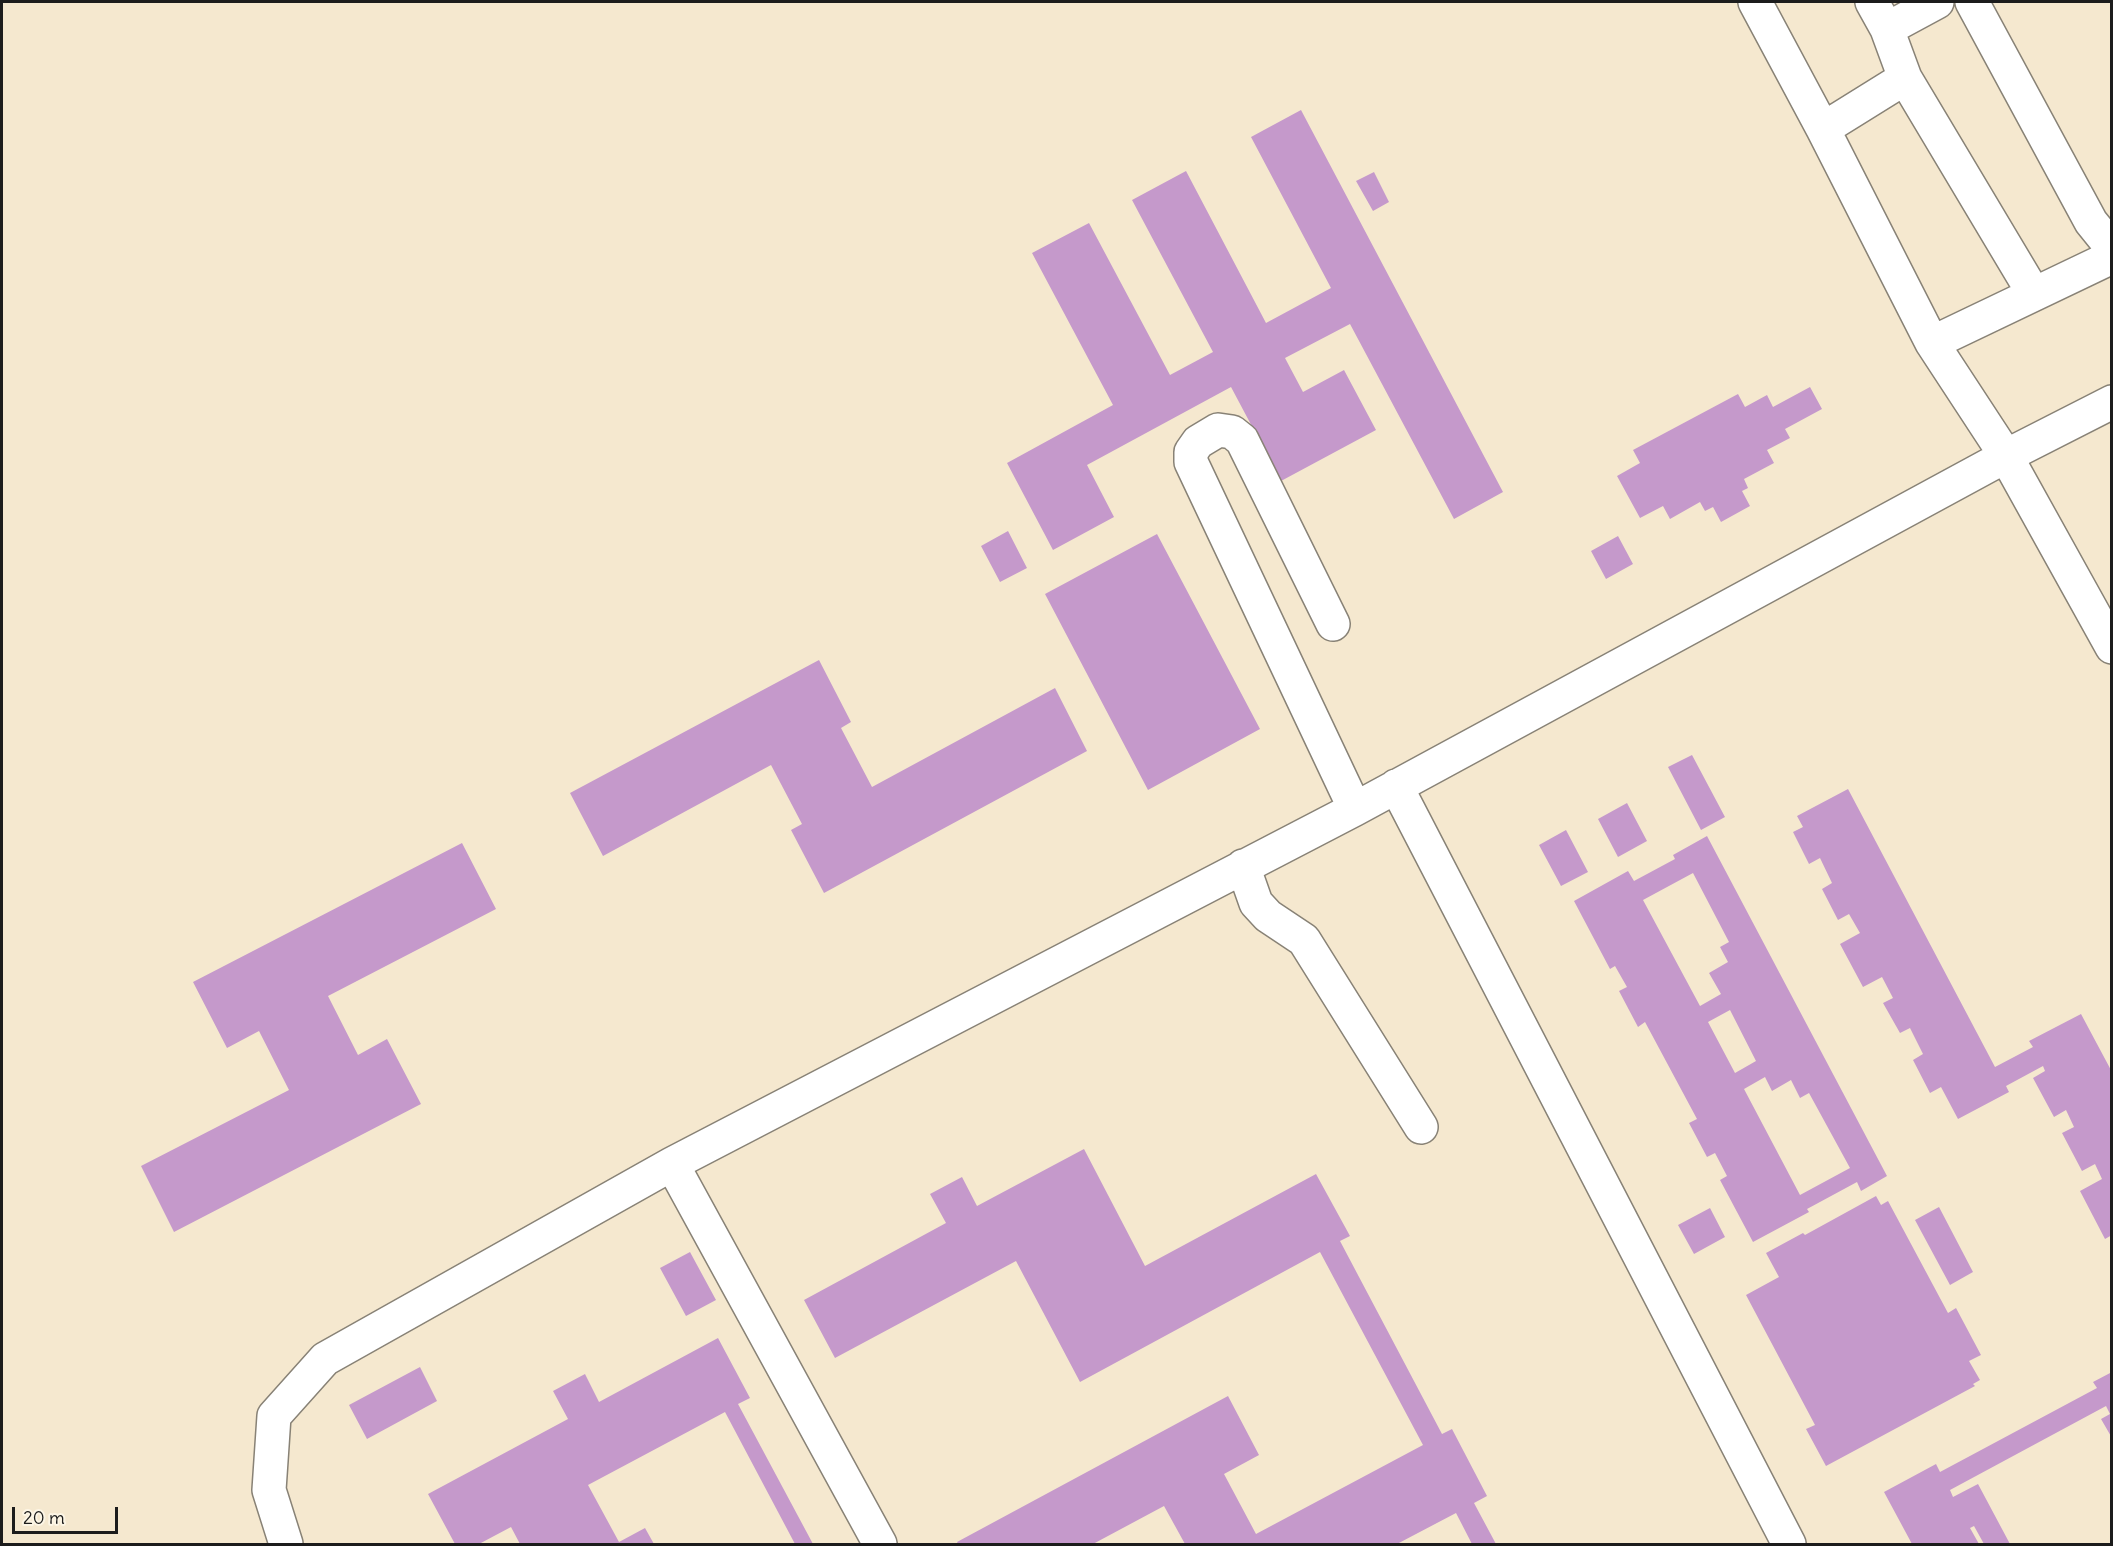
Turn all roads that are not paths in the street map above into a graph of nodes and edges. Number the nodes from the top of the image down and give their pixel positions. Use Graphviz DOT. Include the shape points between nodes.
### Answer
graph roads {
  1 [pos="1755,2"];
  2 [pos="1937,2"];
  3 [pos="1972,2"];
  4 [pos="1879,15"];
  5 [pos="1905,78"];
  6 [pos="1823,129"];
  7 [pos="2112,248"];
  8 [pos="2112,256"];
  9 [pos="2034,294"];
  10 [pos="1932,343"];
  11 [pos="2112,402"];
  12 [pos="2006,456"];
  13 [pos="1333,624"];
  14 [pos="2112,646"];
  15 [pos="1396,786"];
  16 [pos="1355,809"];
  17 [pos="1243,866"];
  18 [pos="1420,1127"];
  19 [pos="672,1164"];
  20 [pos="286,1545"];
  21 [pos="880,1545"];
  22 [pos="1789,1545"];
  1 -- 6 [label="lane"];
  2 -- 4 [label="lane"];
  3 -- 7 [label="lane" via="2091,222"];
  4 -- 5 [label="lane"];
  5 -- 6 [label="lane"];
  5 -- 9 [label="lane"];
  6 -- 10 [label="lane"];
  8 -- 9 [label="lane"];
  9 -- 10 [label="lane"];
  10 -- 12 [label="lane"];
  11 -- 12 [label="lane"];
  12 -- 14 [label="lane"];
  12 -- 15 [label="lane"];
  13 -- 16 [label="lane" via="1242,440 1232,432 1218,430 1198,442 1191,452 1191,462"];
  15 -- 16 [label="lane"];
  15 -- 22 [label="lane"];
  16 -- 17 [label="lane"];
  17 -- 18 [label="lane" via="1256,903 1304,940"];
  17 -- 19 [label="lane"];
  19 -- 20 [label="lane" via="325,1359 274,1416 269,1490"];
  19 -- 21 [label="lane"];
}
